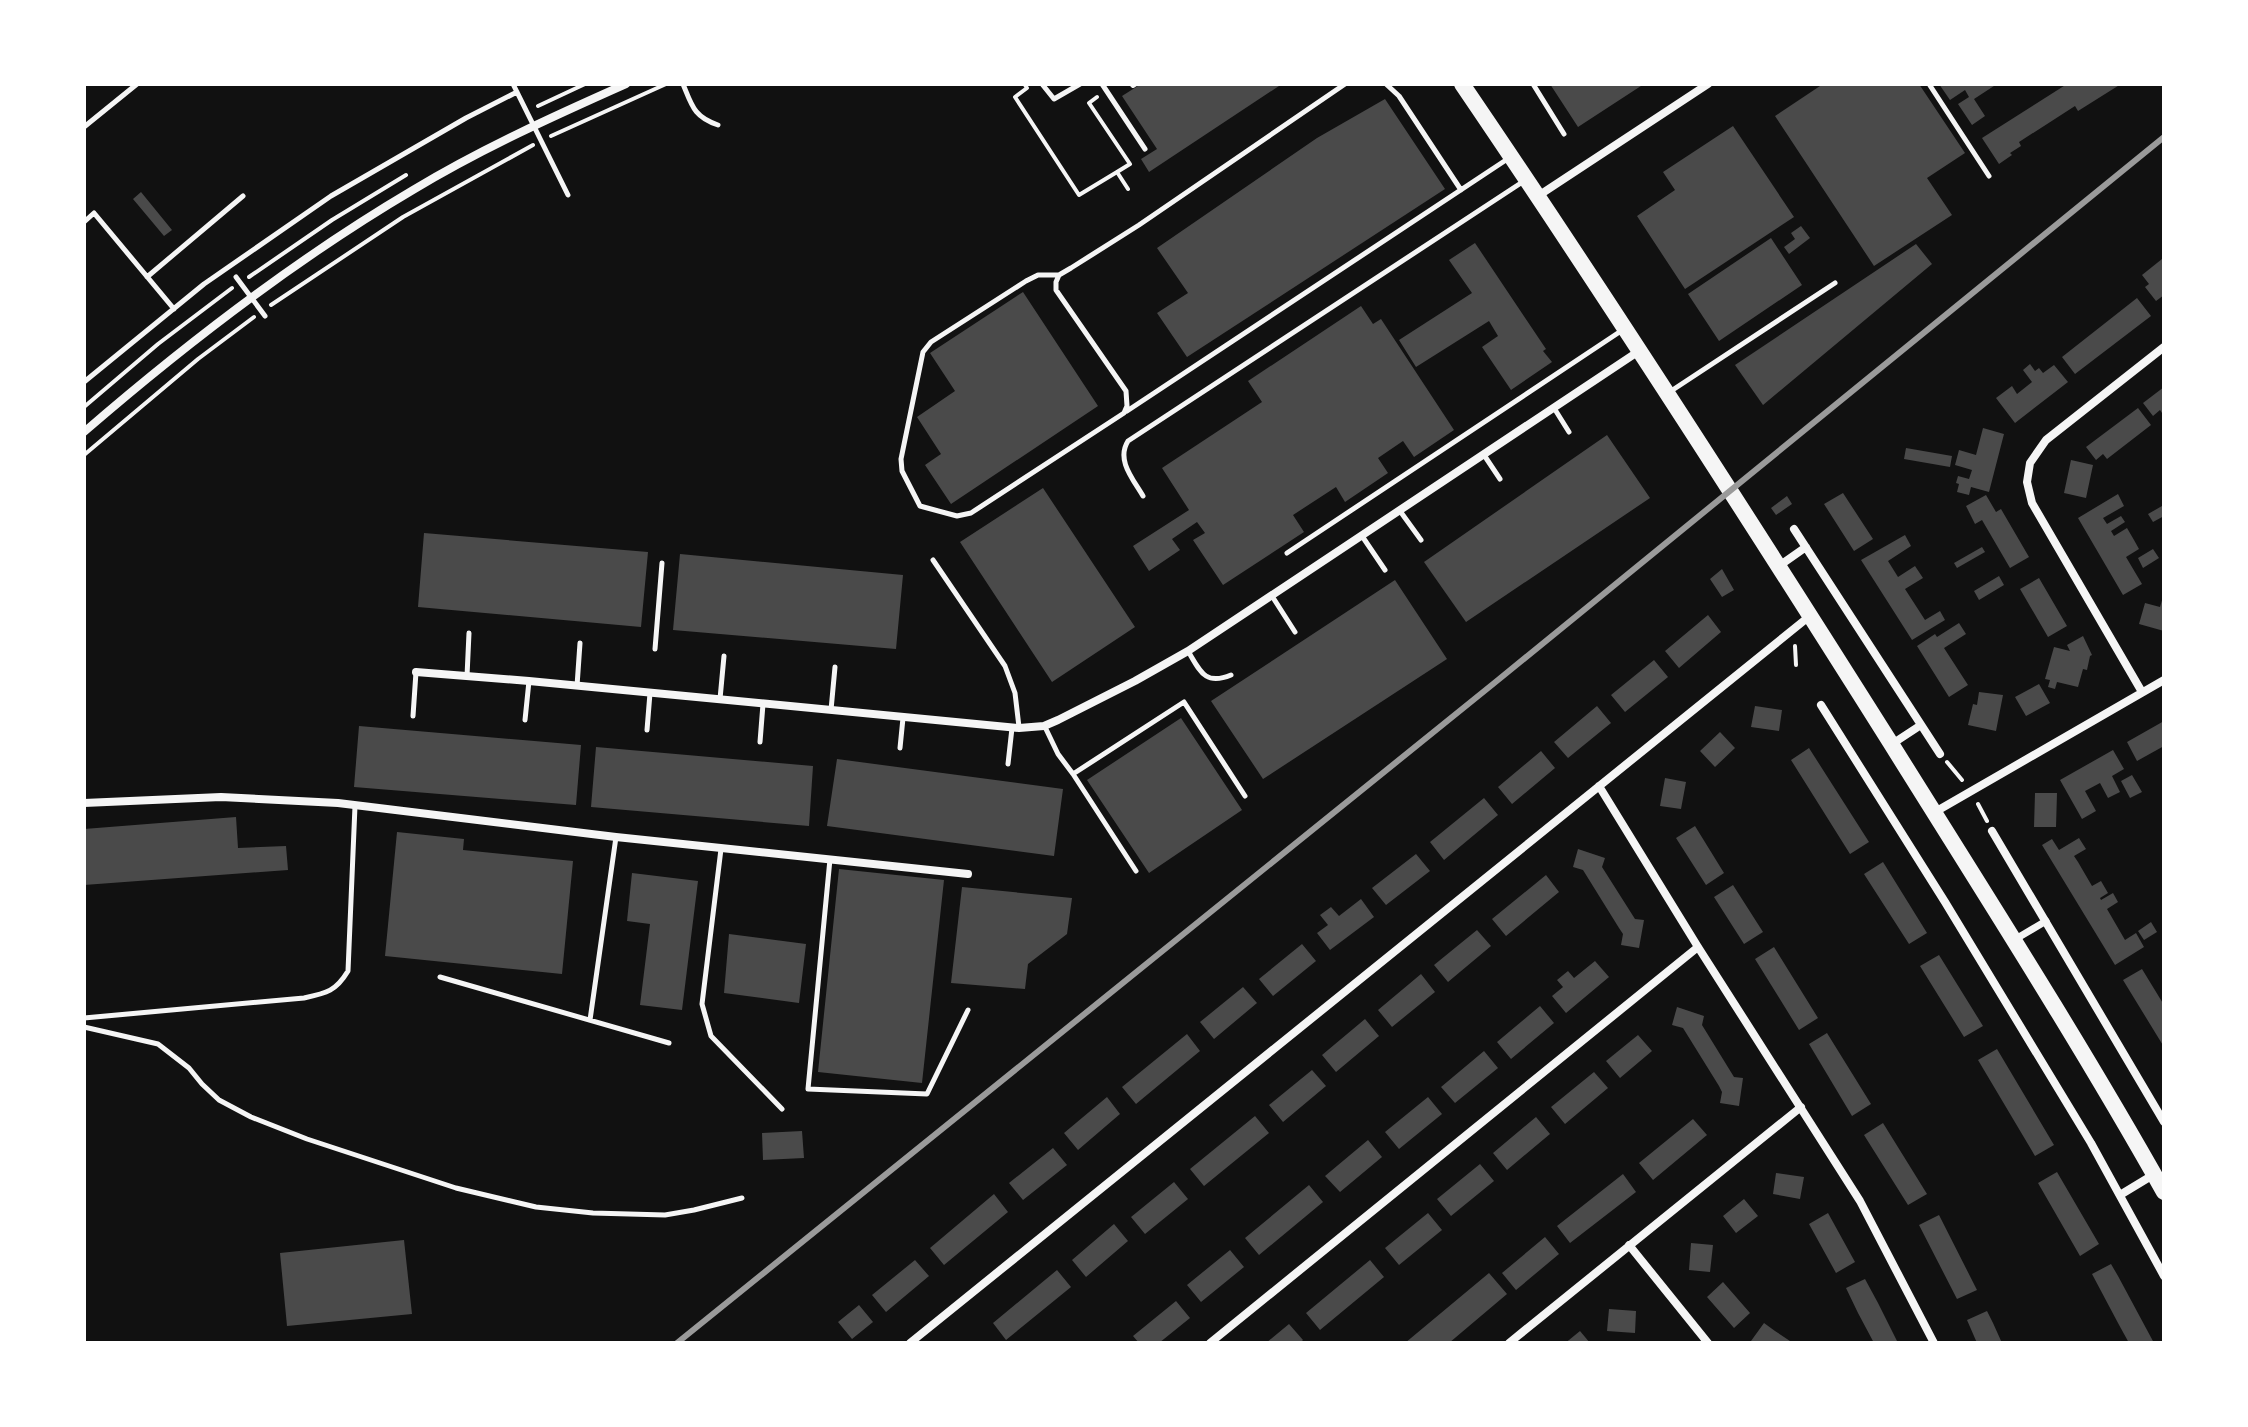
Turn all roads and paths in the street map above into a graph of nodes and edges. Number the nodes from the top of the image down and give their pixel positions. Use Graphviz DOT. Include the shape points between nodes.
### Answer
graph roads {
  1 [pos="137,84"];
  2 [pos="513,84"];
  3 [pos="626,84"];
  4 [pos="666,84"];
  5 [pos="683,84"];
  6 [pos="1026,84"];
  7 [pos="1080,84"];
  8 [pos="1102,84"];
  9 [pos="1345,84"];
  10 [pos="1386,84"];
  11 [pos="1462,84"];
  12 [pos="1533,84"];
  13 [pos="1708,84"];
  14 [pos="1929,84"];
  15 [pos="1044,85"];
  16 [pos="1106,91"];
  17 [pos="517,92"];
  18 [pos="535,125"];
  19 [pos="718,125"];
  20 [pos="84,127"];
  21 [pos="1564,134"];
  22 [pos="542,140"];
  23 [pos="1145,149"];
  24 [pos="1510,157"];
  25 [pos="1117,172"];
  26 [pos="1989,176"];
  27 [pos="1525,180"];
  28 [pos="1128,189"];
  29 [pos="1461,190"];
  30 [pos="568,195"];
  31 [pos="243,196"];
  32 [pos="1538,196"];
  33 [pos="84,222"];
  34 [pos="1059,275"];
  35 [pos="147,277"];
  36 [pos="236,277"];
  37 [pos="1835,283"];
  38 [pos="252,297"];
  39 [pos="174,309"];
  40 [pos="264,314"];
  41 [pos="1625,328"];
  42 [pos="2164,347"];
  43 [pos="1640,350"];
  44 [pos="84,382"];
  45 [pos="1668,394"];
  46 [pos="1554,408"];
  47 [pos="1124,413"];
  48 [pos="84,432"];
  49 [pos="1569,432"];
  50 [pos="1483,454"];
  51 [pos="84,455"];
  52 [pos="1500,479"];
  53 [pos="1143,496"];
  54 [pos="1399,510"];
  55 [pos="1794,529"];
  56 [pos="1361,535"];
  57 [pos="1421,540"];
  58 [pos="1806,547"];
  59 [pos="1287,553"];
  60 [pos="933,560"];
  61 [pos="662,563"];
  62 [pos="1779,566"];
  63 [pos="1385,570"];
  64 [pos="1271,595"];
  65 [pos="1811,615"];
  66 [pos="1295,632"];
  67 [pos="469,633"];
  68 [pos="580,643"];
  69 [pos="655,649"];
  70 [pos="1188,651"];
  71 [pos="724,656"];
  72 [pos="835,667"];
  73 [pos="416,672"];
  74 [pos="1231,675"];
  75 [pos="467,676"];
  76 [pos="2164,680"];
  77 [pos="529,681"];
  78 [pos="577,686"];
  79 [pos="2142,692"];
  80 [pos="650,693"];
  81 [pos="720,699"];
  82 [pos="763,703"];
  83 [pos="1821,705"];
  84 [pos="831,710"];
  85 [pos="413,716"];
  86 [pos="903,717"];
  87 [pos="525,720"];
  88 [pos="1921,725"];
  89 [pos="1044,726"];
  90 [pos="1016,728"];
  91 [pos="647,730"];
  92 [pos="760,742"];
  93 [pos="1892,745"];
  94 [pos="900,748"];
  95 [pos="1940,754"];
  96 [pos="1008,764"];
  97 [pos="1073,774"];
  98 [pos="1599,786"];
  99 [pos="1245,796"];
  100 [pos="84,803"];
  101 [pos="355,806"];
  102 [pos="1935,812"];
  103 [pos="1992,831"];
  104 [pos="616,837"];
  105 [pos="721,848"];
  106 [pos="830,858"];
  107 [pos="1136,871"];
  108 [pos="968,874"];
  109 [pos="2046,921"];
  110 [pos="2014,940"];
  111 [pos="1698,947"];
  112 [pos="440,977"];
  113 [pos="968,1010"];
  114 [pos="84,1018"];
  115 [pos="590,1020"];
  116 [pos="84,1027"];
  117 [pos="669,1043"];
  118 [pos="1801,1107"];
  119 [pos="782,1109"];
  120 [pos="2164,1122"];
  121 [pos="2154,1174"];
  122 [pos="2164,1192"];
  123 [pos="2120,1195"];
  124 [pos="742,1198"];
  125 [pos="1629,1245"];
  126 [pos="2164,1276"];
  127 [pos="910,1343"];
  128 [pos="1210,1343"];
  129 [pos="1509,1343"];
  130 [pos="1708,1343"];
  131 [pos="1934,1343"];
  1 -- 20 [label="lane"];
  2 -- 17 [label="lane"];
  3 -- 18 [label="street"];
  4 -- 22 [label="path"];
  5 -- 19 [label="lane" via="702,120"];
  6 -- 25 [label="path" via="1015,97 1079,195"];
  7 -- 15 [label="lane" via="1054,99"];
  8 -- 16 [label="lane"];
  9 -- 34 [label="lane"];
  10 -- 29 [label="lane"];
  11 -- 24 [label="main road"];
  12 -- 21 [label="lane"];
  13 -- 32 [label="street"];
  14 -- 26 [label="lane"];
  16 -- 23 [label="lane"];
  16 -- 25 [label="path" via="1089,103 1130,164"];
  17 -- 18 [label="lane"];
  17 -- 39 [label="lane" via="331,196"];
  18 -- 22 [label="lane"];
  18 -- 38 [label="street" via="414,189"];
  22 -- 30 [label="lane"];
  22 -- 40 [label="path" via="403,217"];
  24 -- 27 [label="main road"];
  24 -- 29 [label="lane"];
  25 -- 28 [label="path"];
  27 -- 32 [label="main road"];
  27 -- 53 [label="lane" via="1128,441 1122,457"];
  29 -- 47 [label="lane"];
  31 -- 35 [label="lane"];
  32 -- 41 [label="main road"];
  33 -- 35 [label="lane" via="94,213"];
  34 -- 47 [label="lane" via="1056,290 1126,391"];
  34 -- 47 [label="lane" via="1026,281 923,352 901,459 909,488 920,506 957,516 971,513"];
  35 -- 39 [label="lane"];
  36 -- 38 [label="lane"];
  37 -- 45 [label="lane"];
  38 -- 40 [label="lane"];
  38 -- 48 [label="street"];
  39 -- 44 [label="lane"];
  40 -- 51 [label="path" via="187,368"];
  41 -- 43 [label="main road"];
  41 -- 59 [label="lane"];
  42 -- 79 [label="street" via="2046,440 2030,463 2027,482 2032,503"];
  43 -- 45 [label="main road"];
  43 -- 46 [label="street"];
  45 -- 62 [label="main road"];
  46 -- 49 [label="lane"];
  46 -- 50 [label="street"];
  50 -- 52 [label="lane"];
  50 -- 54 [label="street"];
  54 -- 56 [label="street"];
  54 -- 57 [label="lane"];
  55 -- 58 [label="street"];
  56 -- 63 [label="lane"];
  56 -- 64 [label="street"];
  58 -- 62 [label="street"];
  58 -- 88 [label="street"];
  60 -- 90 [label="lane" via="1005,666 1015,693"];
  61 -- 69 [label="lane"];
  62 -- 65 [label="main road"];
  64 -- 66 [label="lane"];
  64 -- 70 [label="street"];
  65 -- 93 [label="main road"];
  65 -- 98 [label="street"];
  67 -- 75 [label="lane"];
  68 -- 78 [label="lane"];
  70 -- 74 [label="lane" via="1205,676"];
  70 -- 89 [label="street"];
  71 -- 81 [label="lane"];
  72 -- 84 [label="lane"];
  73 -- 75 [label="street"];
  73 -- 85 [label="lane"];
  75 -- 77 [label="street"];
  76 -- 79 [label="street"];
  77 -- 78 [label="street"];
  77 -- 87 [label="lane"];
  78 -- 80 [label="street"];
  79 -- 102 [label="street"];
  80 -- 81 [label="street"];
  80 -- 91 [label="lane"];
  81 -- 82 [label="street"];
  82 -- 84 [label="street"];
  82 -- 92 [label="lane"];
  83 -- 123 [label="street"];
  84 -- 86 [label="street"];
  86 -- 90 [label="street"];
  86 -- 94 [label="lane"];
  88 -- 93 [label="street"];
  88 -- 95 [label="street"];
  89 -- 90 [label="street"];
  89 -- 97 [label="lane"];
  90 -- 96 [label="lane"];
  93 -- 102 [label="main road"];
  97 -- 99 [label="lane" via="1184,702"];
  97 -- 107 [label="lane"];
  98 -- 111 [label="street"];
  98 -- 127 [label="street"];
  100 -- 101 [label="street" via="221,797"];
  101 -- 104 [label="street"];
  101 -- 114 [label="lane" via="348,971 339,985 304,998"];
  102 -- 110 [label="main road"];
  103 -- 109 [label="street"];
  104 -- 105 [label="street"];
  104 -- 115 [label="lane"];
  105 -- 106 [label="street"];
  105 -- 119 [label="lane" via="702,1004 711,1036"];
  106 -- 108 [label="street"];
  106 -- 113 [label="lane" via="808,1089 927,1094"];
  109 -- 110 [label="street"];
  109 -- 120 [label="street"];
  110 -- 121 [label="main road"];
  111 -- 118 [label="street"];
  111 -- 128 [label="street"];
  112 -- 115 [label="lane"];
  115 -- 117 [label="lane"];
  116 -- 124 [label="lane" via="158,1044 219,1100 251,1117 456,1188 536,1207 593,1213 665,1215"];
  118 -- 125 [label="street"];
  118 -- 131 [label="street" via="1860,1201"];
  121 -- 122 [label="main road"];
  121 -- 123 [label="street"];
  123 -- 126 [label="street"];
  125 -- 129 [label="street"];
  125 -- 130 [label="street"];
}
